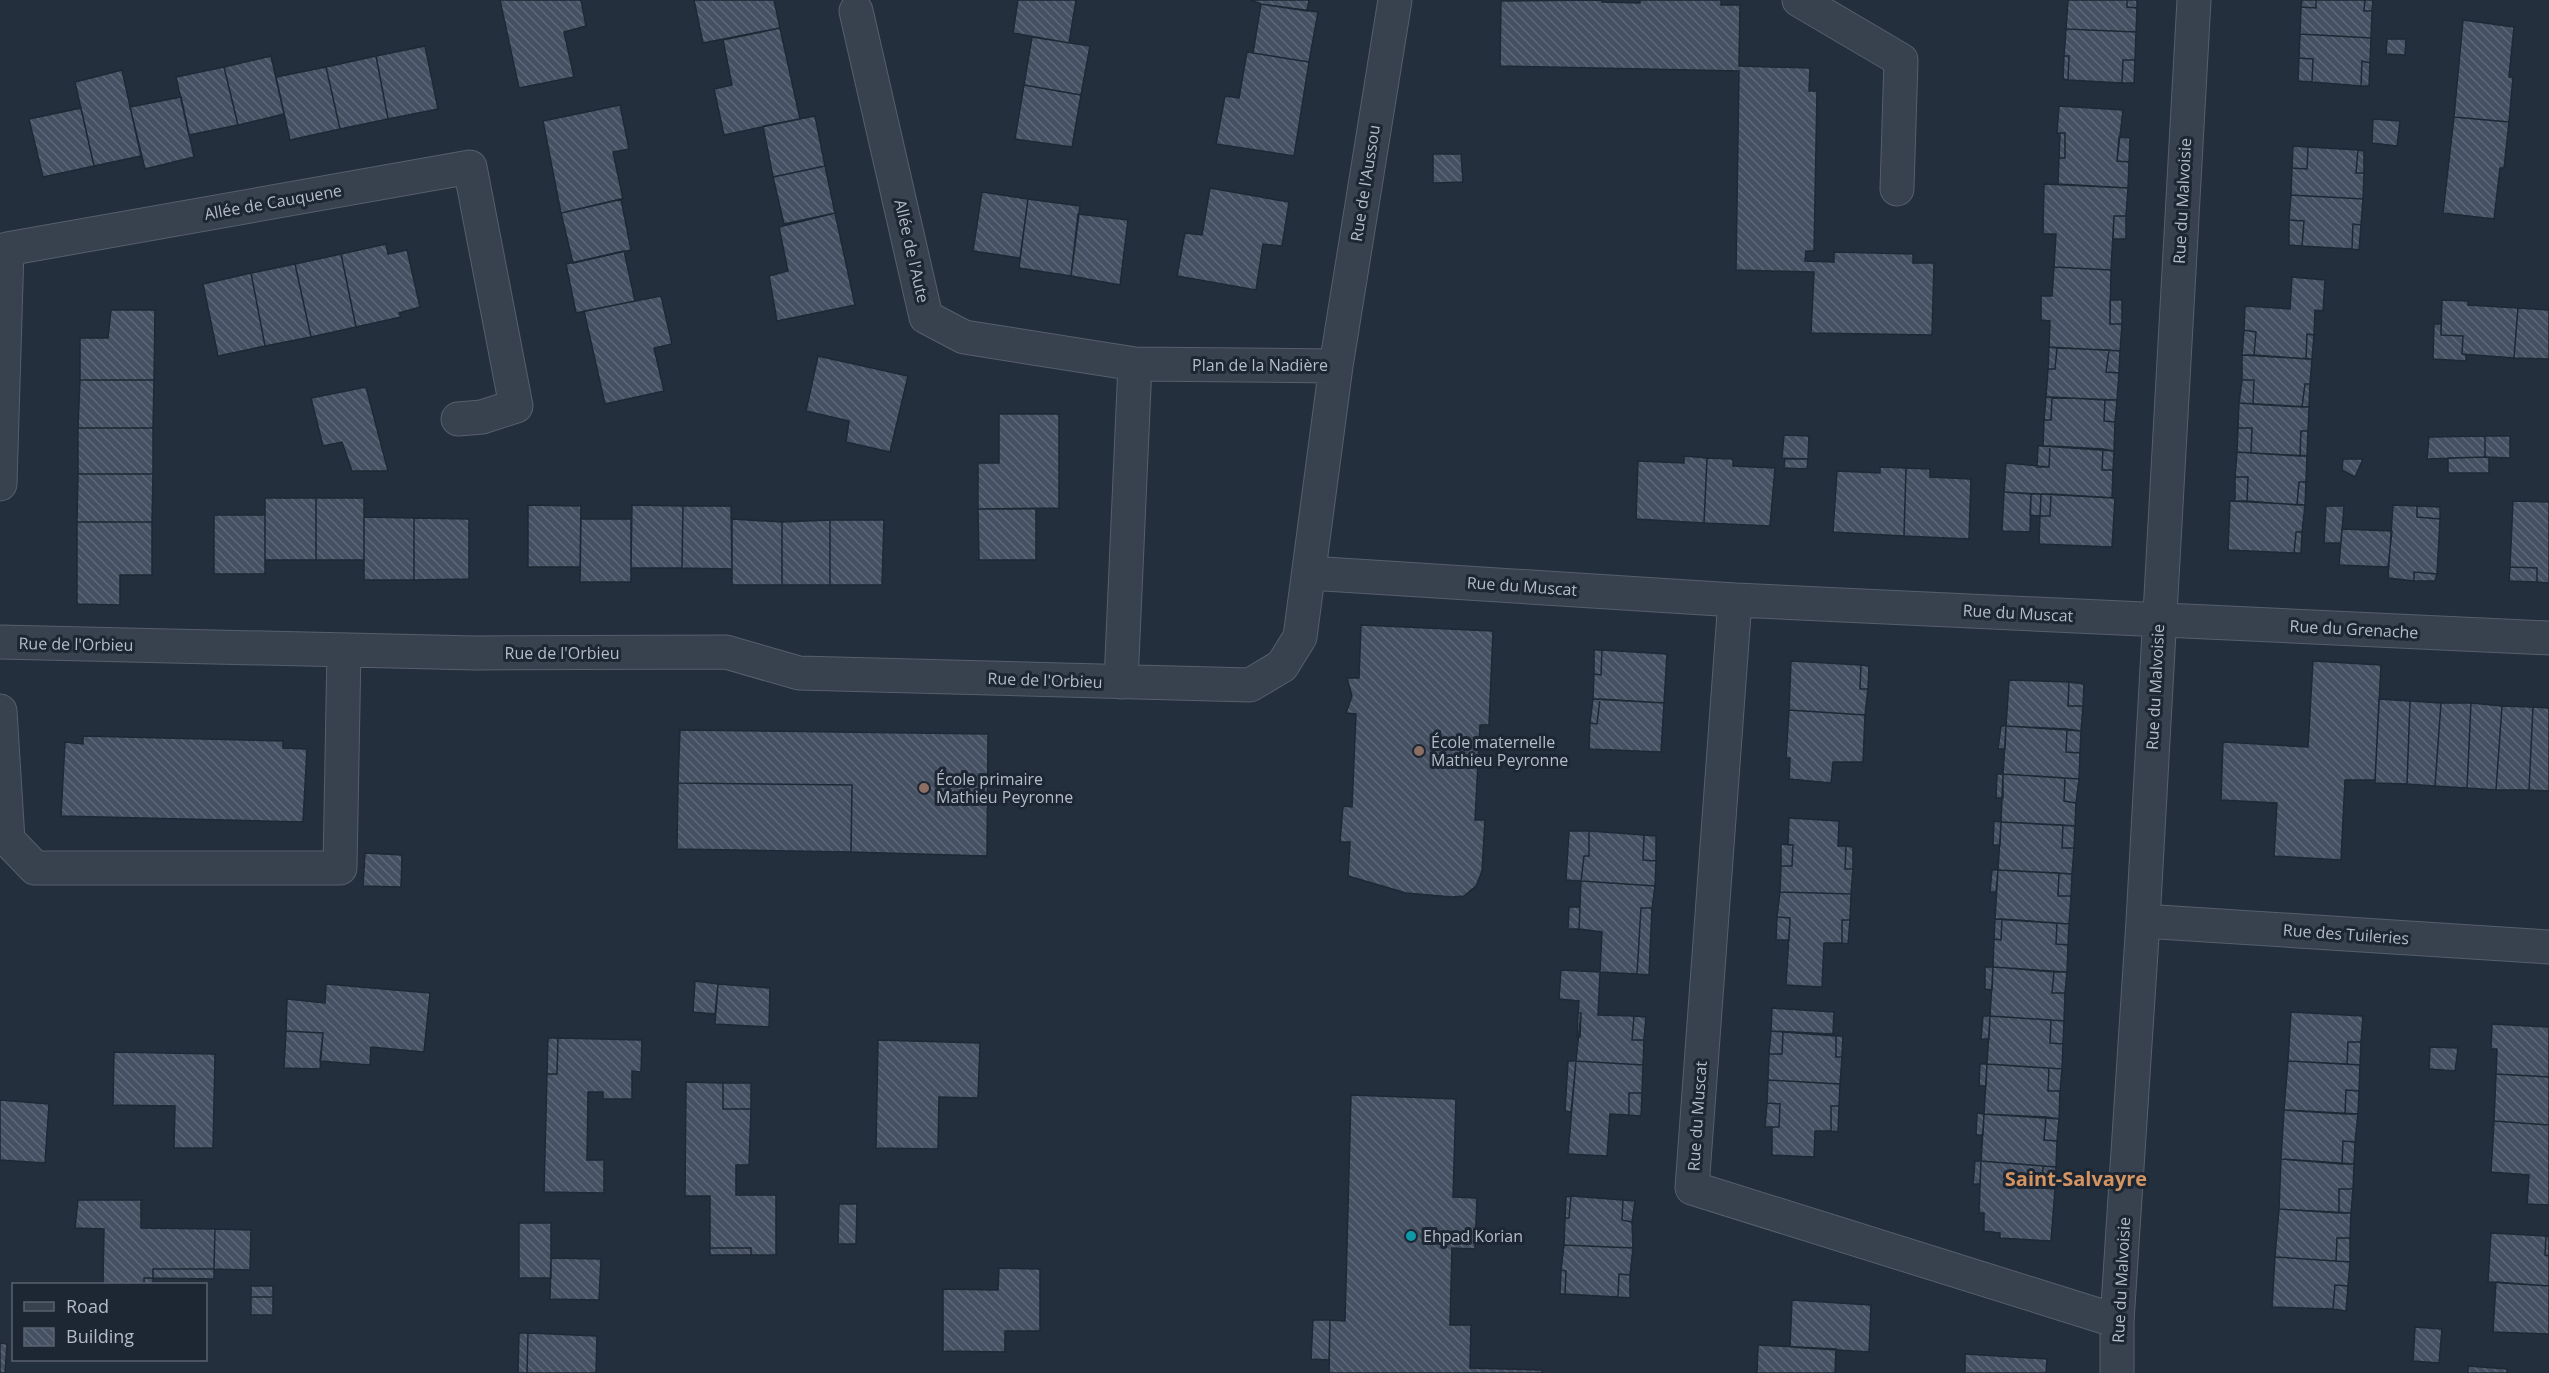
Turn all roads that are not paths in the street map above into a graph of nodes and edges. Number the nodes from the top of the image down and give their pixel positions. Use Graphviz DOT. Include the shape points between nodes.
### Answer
graph roads {
  1 [pos="1395,0"];
  2 [pos="1799,0"];
  3 [pos="2194,0"];
  4 [pos="856,11"];
  5 [pos="1897,189"];
  6 [pos="1135,364"];
  7 [pos="1336,366"];
  8 [pos="458,419"];
  9 [pos="0,484"];
  10 [pos="1309,573"];
  11 [pos="1735,600"];
  12 [pos="2158,620"];
  13 [pos="2549,638"];
  14 [pos="0,642"];
  15 [pos="344,650"];
  16 [pos="1121,682"];
  17 [pos="0,711"];
  18 [pos="2143,921"];
  19 [pos="2549,948"];
  20 [pos="2117,1322"];
  21 [pos="2117,1373"];
  1 -- 7 [label="street, Rue de l'Aussou"];
  2 -- 5 [label="street" via="1901,60"];
  3 -- 12 [label="street, Rue du Malvoisie"];
  4 -- 6 [label="street, Allée de l'Aute" via="926,317 964,337"];
  6 -- 7 [label="street, Plan de la Nadière"];
  6 -- 16 [label="street"];
  7 -- 10 [label="street, Plan de la Nadière"];
  8 -- 9 [label="street, Allée de Cauquene" via="482,417 516,406 470,167 7,249"];
  10 -- 11 [label="street, Rue du Muscat"];
  10 -- 16 [label="street, Plan de la Nadière" via="1299,637 1282,666 1250,685"];
  11 -- 12 [label="street, Rue du Muscat"];
  11 -- 20 [label="street, Rue du Muscat" via="1692,1188"];
  12 -- 13 [label="street, Rue du Grenache"];
  12 -- 18 [label="street, Rue du Malvoisie"];
  14 -- 15 [label="street, Rue de l'Orbieu"];
  15 -- 16 [label="street, Rue de l'Orbieu" via="726,652 799,673"];
  15 -- 17 [label="street" via="340,868 35,868 9,840"];
  18 -- 19 [label="street, Rue des Tuileries"];
  18 -- 20 [label="street, Rue du Malvoisie"];
  20 -- 21 [label="street, Rue du Malvoisie"];
}
